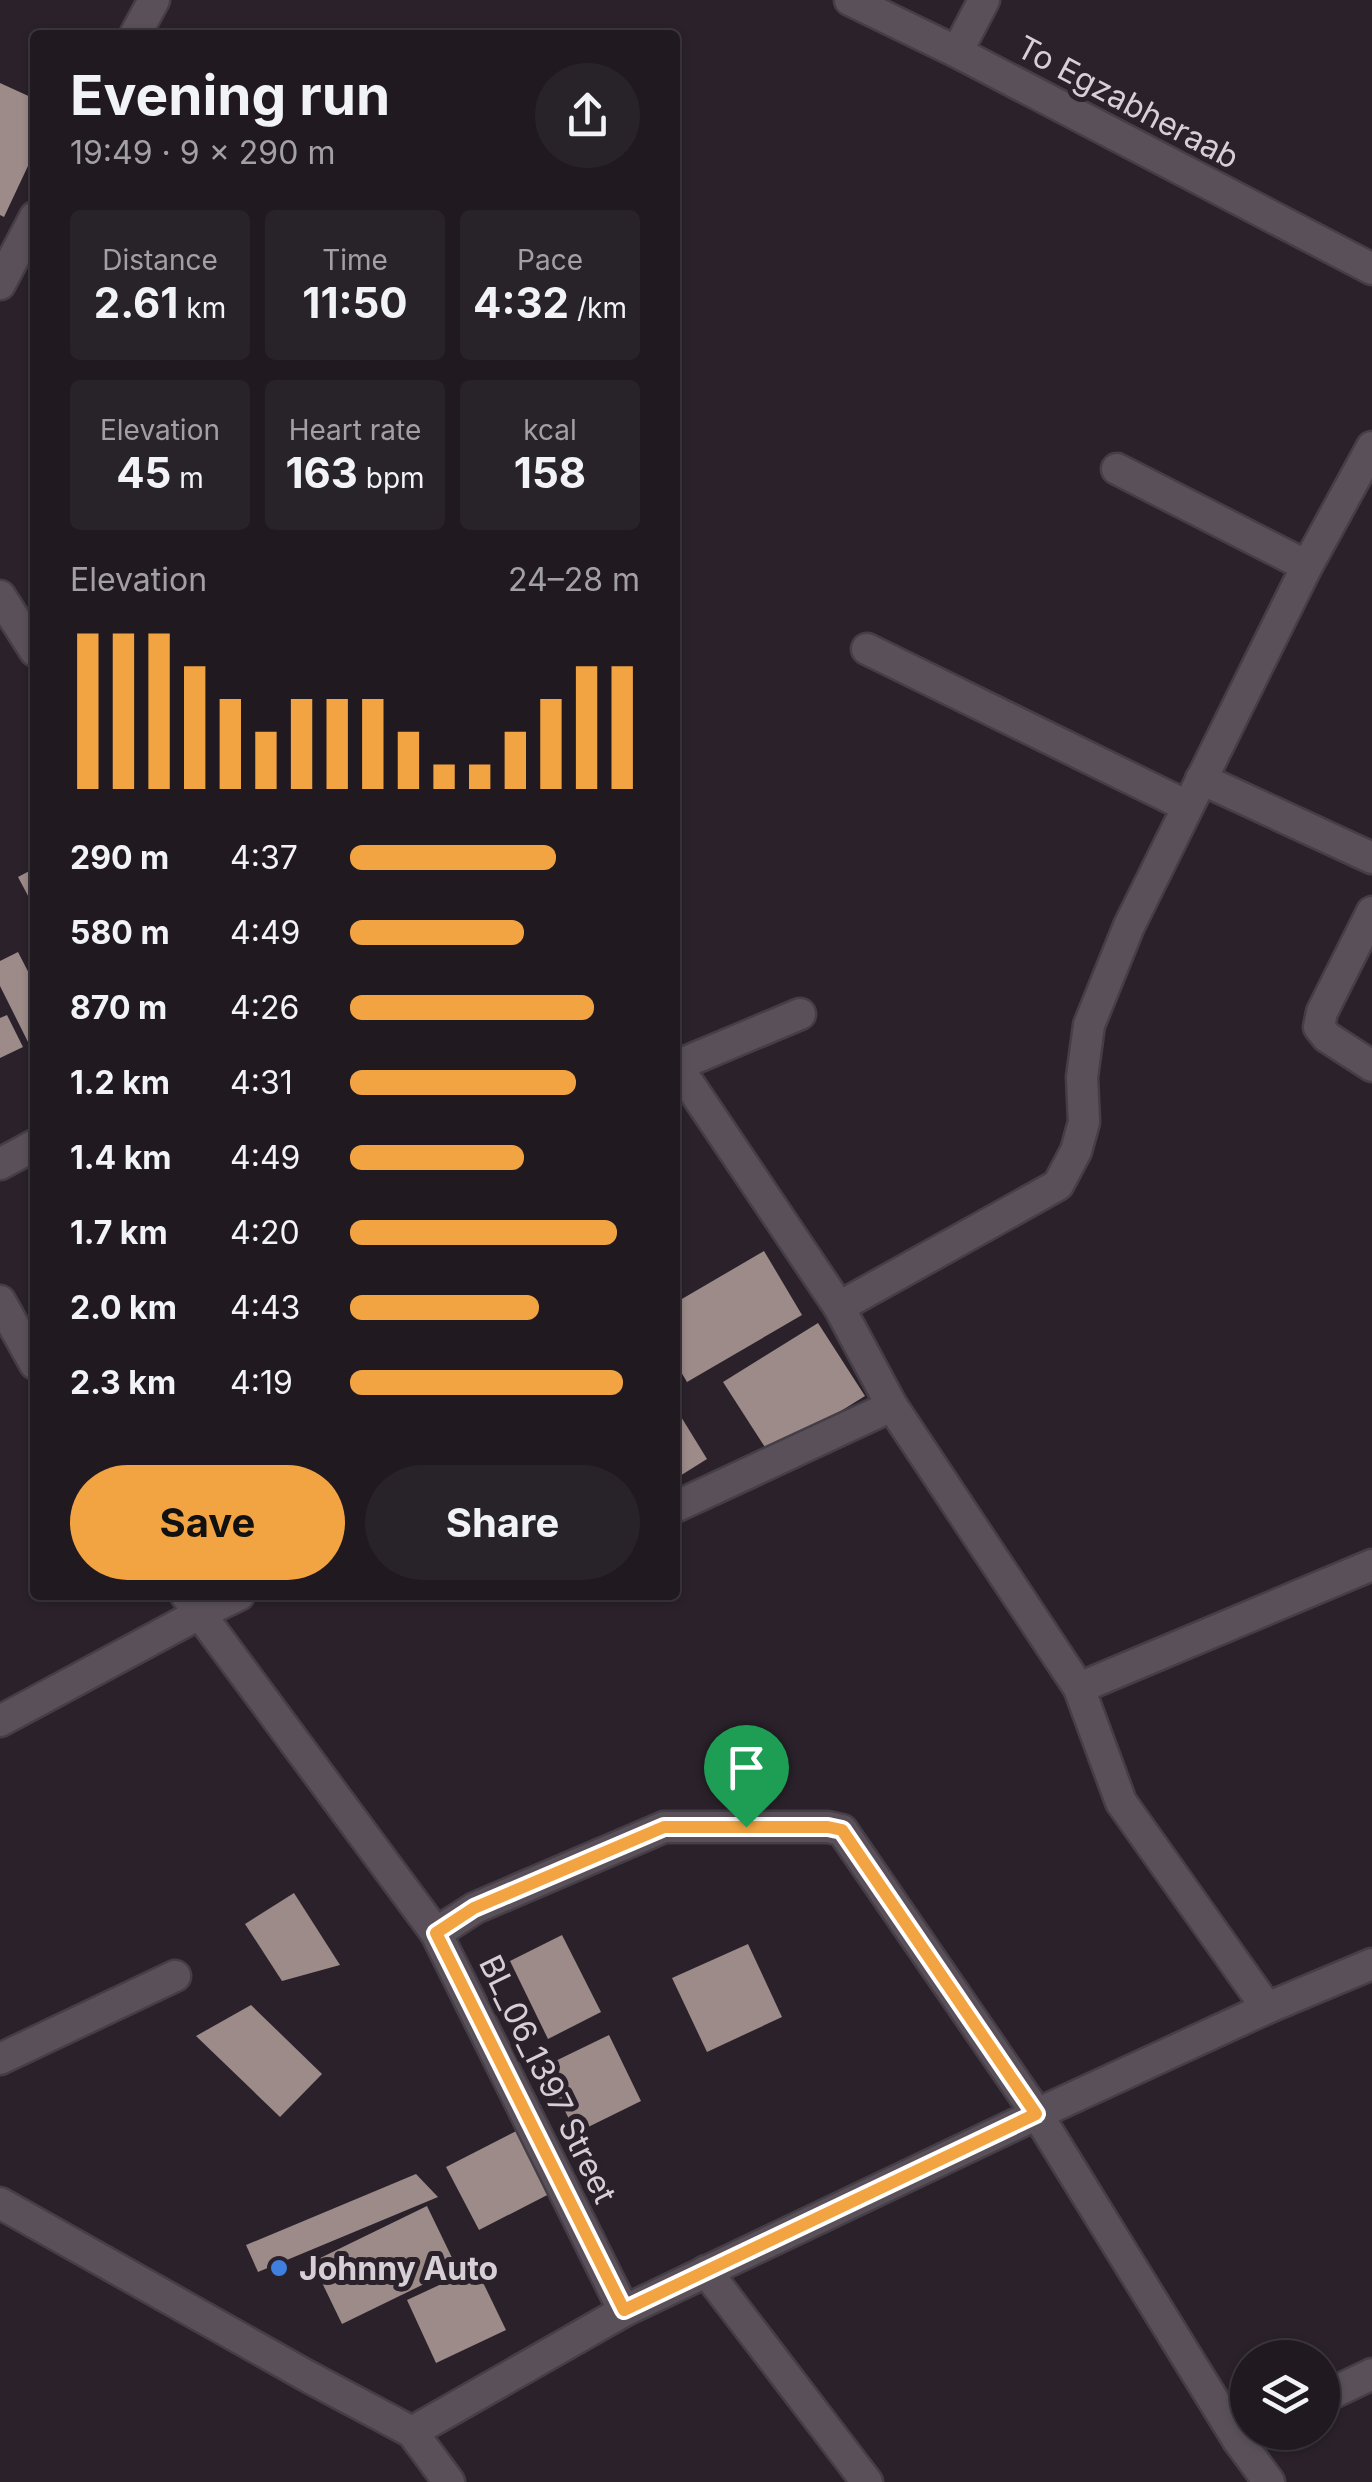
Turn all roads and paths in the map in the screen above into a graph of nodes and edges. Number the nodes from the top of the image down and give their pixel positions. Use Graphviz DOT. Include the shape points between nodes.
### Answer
graph roads {
  1 [pos="154,0"];
  2 [pos="850,0"];
  3 [pos="984,0"];
  4 [pos="139,30"];
  5 [pos="957,52"];
  6 [pos="30,227"];
  7 [pos="1372,269"];
  8 [pos="0,284"];
  9 [pos="1372,447"];
  10 [pos="1117,469"];
  11 [pos="1307,566"];
  12 [pos="0,596"];
  13 [pos="30,642"];
  14 [pos="867,650"];
  15 [pos="1194,793"];
  16 [pos="1372,858"];
  17 [pos="1372,912"];
  18 [pos="800,1014"];
  19 [pos="680,1062"];
  20 [pos="1372,1066"];
  21 [pos="680,1070"];
  22 [pos="30,1149"];
  23 [pos="0,1164"];
  24 [pos="0,1301"];
  25 [pos="838,1308"];
  26 [pos="30,1355"];
  27 [pos="892,1406"];
  28 [pos="680,1505"];
  29 [pos="1372,1565"];
  30 [pos="192,1604"];
  31 [pos="1078,1688"];
  32 [pos="0,1721"];
  33 [pos="436,1933"];
  34 [pos="1372,1964"];
  35 [pos="175,1976"];
  36 [pos="1267,2008"];
  37 [pos="0,2059"];
  38 [pos="1036,2114"];
  39 [pos="0,2204"];
  40 [pos="706,2271"];
  41 [pos="624,2310"];
  42 [pos="1372,2374"];
  43 [pos="1340,2389"];
  44 [pos="1230,2411"];
  45 [pos="412,2432"];
  46 [pos="1253,2450"];
  47 [pos="449,2482"];
  48 [pos="867,2482"];
  49 [pos="1269,2482"];
  1 -- 4 [label="street"];
  2 -- 5 [label="street, To Egzabheraab"];
  3 -- 5 [label="street"];
  5 -- 7 [label="street, To Egzabheraab"];
  6 -- 8 [label="street"];
  9 -- 11 [label="street"];
  10 -- 11 [label="street"];
  11 -- 15 [label="street"];
  12 -- 13 [label="street"];
  14 -- 15 [label="street"];
  15 -- 16 [label="street"];
  15 -- 25 [label="street" via="1089,1025 1084,1122 1058,1185"];
  17 -- 20 [label="street" via="1319,1027"];
  18 -- 19 [label="street"];
  21 -- 25 [label="street"];
  22 -- 23 [label="street"];
  24 -- 26 [label="street"];
  25 -- 27 [label="street"];
  27 -- 28 [label="street"];
  27 -- 31 [label="street"];
  29 -- 31 [label="street"];
  30 -- 32 [label="street"];
  30 -- 33 [label="street, BL_06_1397 Street"];
  31 -- 36 [label="street" via="1120,1802"];
  33 -- 38 [label="street" via="474,1908 664,1827 842,1830"];
  33 -- 41 [label="street, BL_06_1397 Street"];
  34 -- 36 [label="street"];
  35 -- 37 [label="street"];
  36 -- 38 [label="street"];
  38 -- 40 [label="street"];
  38 -- 44 [label="street"];
  39 -- 45 [label="street"];
  40 -- 41 [label="street"];
  40 -- 48 [label="street"];
  41 -- 45 [label="street"];
  42 -- 43 [label="street"];
  45 -- 47 [label="street"];
  46 -- 49 [label="street"];
}
